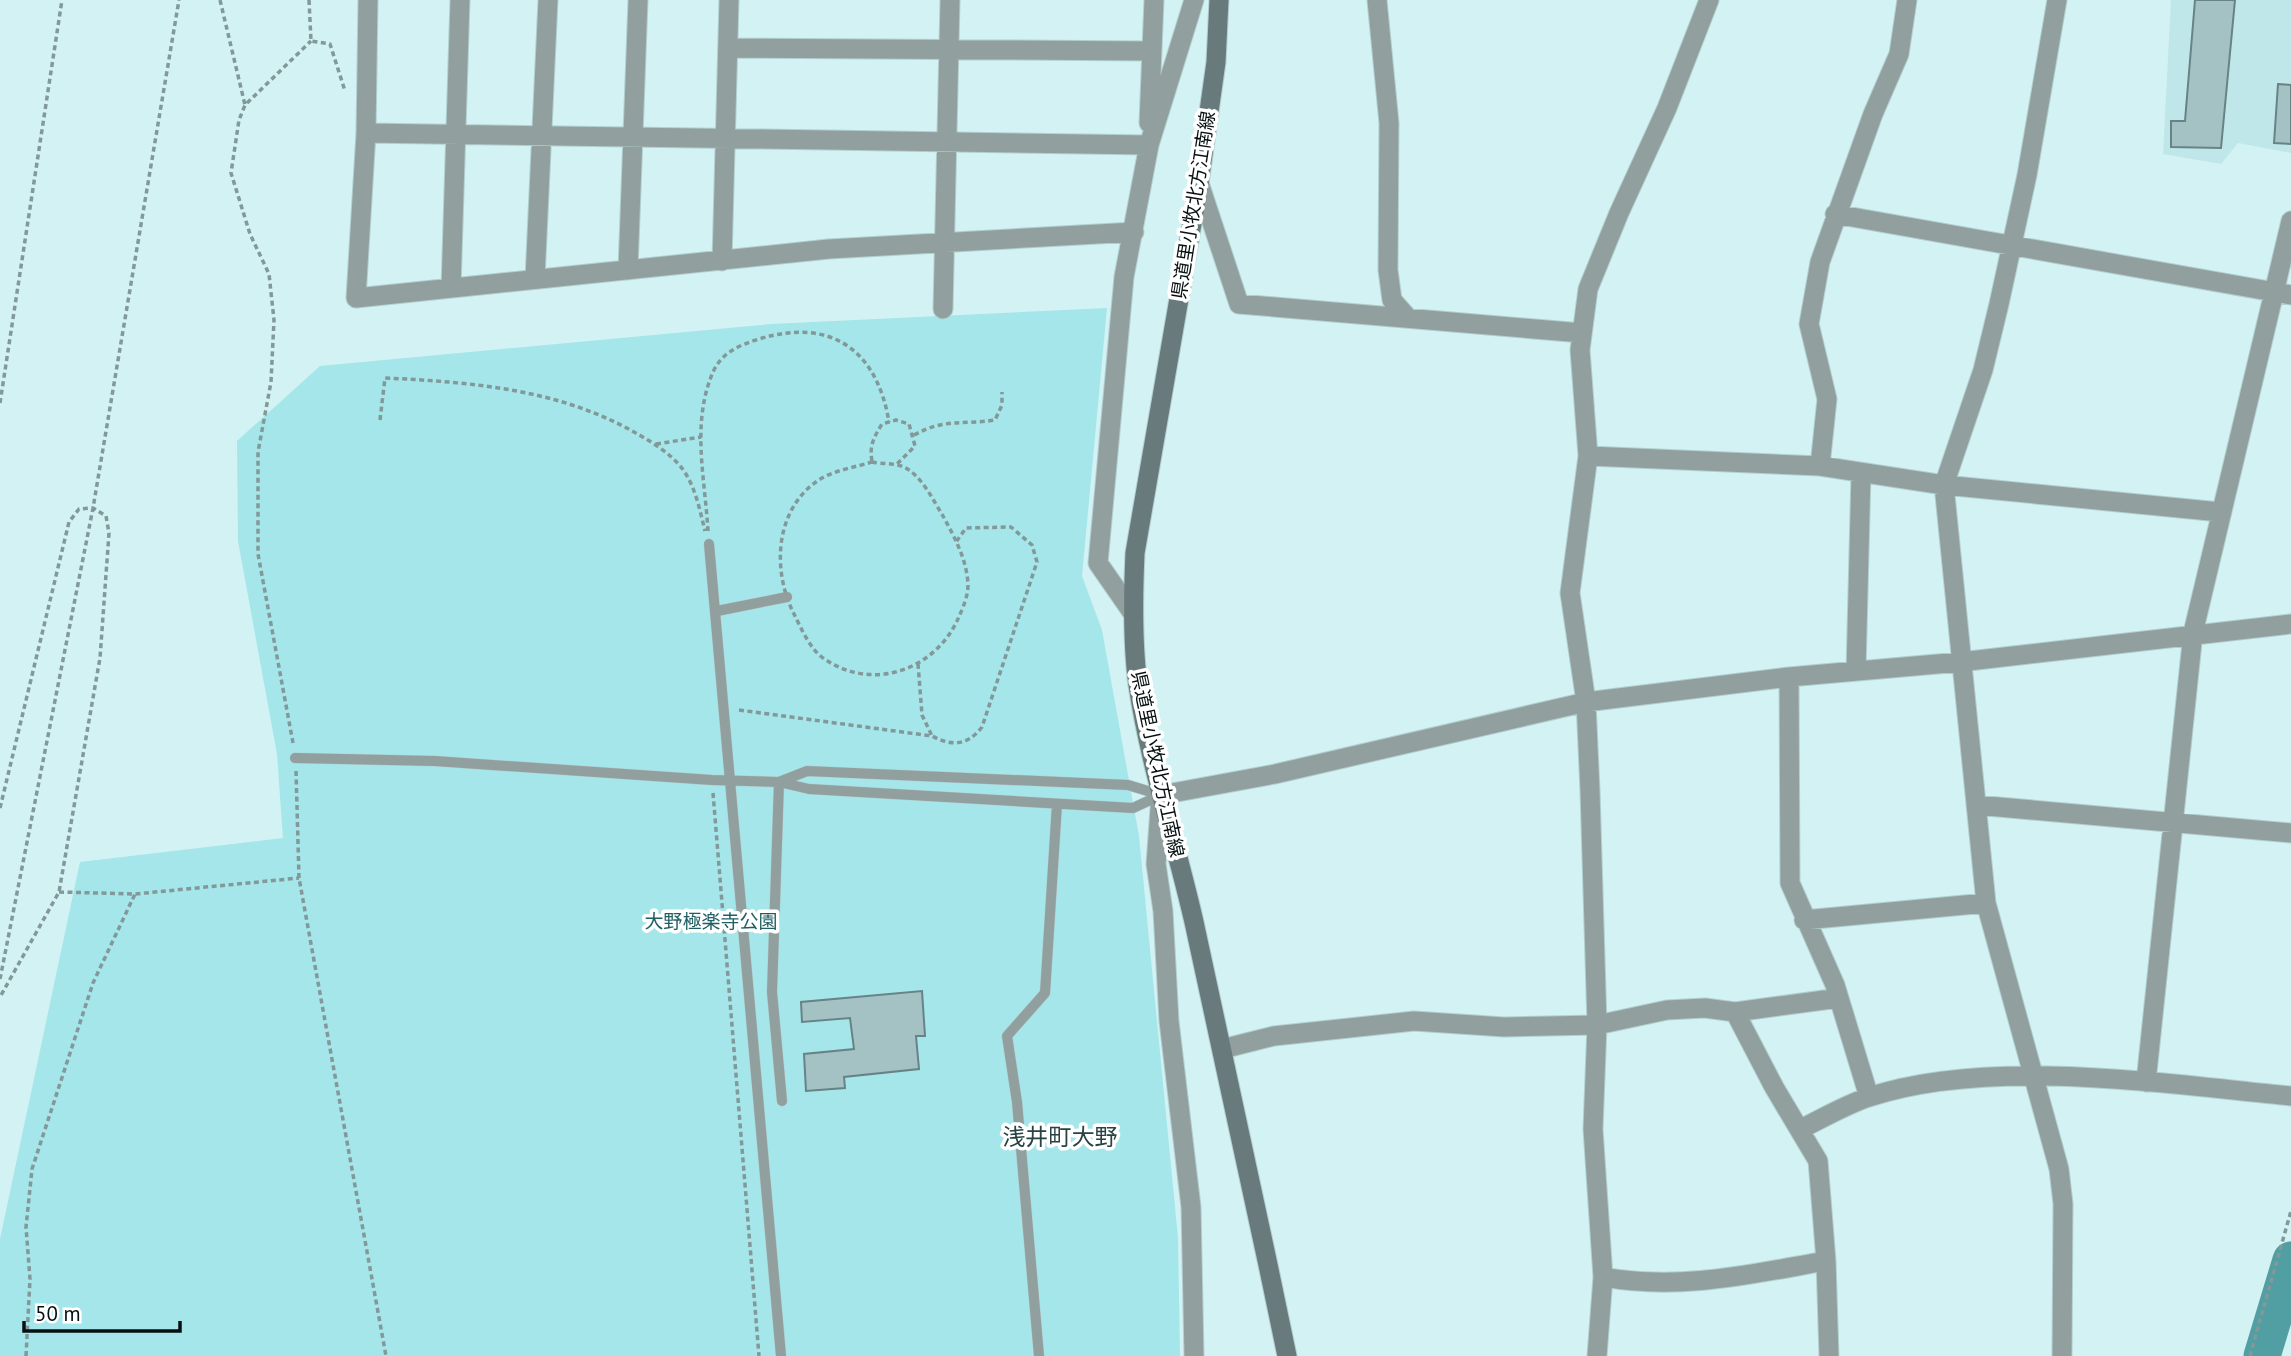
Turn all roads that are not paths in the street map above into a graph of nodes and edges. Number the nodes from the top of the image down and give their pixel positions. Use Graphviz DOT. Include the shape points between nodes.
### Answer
graph roads {
  1 [pos="368,0"];
  2 [pos="460,0"];
  3 [pos="548,0"];
  4 [pos="638,0"];
  5 [pos="729,0"];
  6 [pos="950,0"];
  7 [pos="1154,0"];
  8 [pos="1194,0"];
  9 [pos="1219,0"];
  10 [pos="1377,0"];
  11 [pos="1709,0"];
  12 [pos="1900,0"];
  13 [pos="1907,0"];
  14 [pos="2057,0"];
  15 [pos="728,48"];
  16 [pos="949,49"];
  17 [pos="1150,51"];
  18 [pos="366,133"];
  19 [pos="456,134"];
  20 [pos="542,136"];
  21 [pos="633,137"];
  22 [pos="725,138"];
  23 [pos="947,142"];
  24 [pos="1149,145"];
  25 [pos="1199,183"];
  26 [pos="1835,214"];
  27 [pos="2291,221"];
  28 [pos="1134,232"];
  29 [pos="945,243"];
  30 [pos="2012,244"];
  31 [pos="722,261"];
  32 [pos="628,270"];
  33 [pos="535,279"];
  34 [pos="451,288"];
  35 [pos="2283,294"];
  36 [pos="943,309"];
  37 [pos="1408,318"];
  38 [pos="1582,333"];
  39 [pos="1588,456"];
  40 [pos="1820,466"];
  41 [pos="1861,473"];
  42 [pos="1944,485"];
  43 [pos="2220,512"];
  44 [pos="709,544"];
  45 [pos="787,597"];
  46 [pos="717,611"];
  47 [pos="1132,612"];
  48 [pos="2291,624"];
  49 [pos="2193,634"];
  50 [pos="1960,662"];
  51 [pos="1856,671"];
  52 [pos="1789,677"];
  53 [pos="1586,702"];
  54 [pos="295,758"];
  55 [pos="730,781"];
  56 [pos="779,782"];
  57 [pos="1161,794"];
  58 [pos="1057,804"];
  59 [pos="1976,805"];
  60 [pos="2175,823"];
  61 [pos="2291,833"];
  62 [pos="1986,903"];
  63 [pos="1804,920"];
  64 [pos="1839,998"];
  65 [pos="1735,1012"];
  66 [pos="1597,1025"];
  67 [pos="1223,1049"];
  68 [pos="2036,1077"];
  69 [pos="2146,1082"];
  70 [pos="2291,1096"];
  71 [pos="1869,1097"];
  72 [pos="782,1101"];
  73 [pos="1801,1129"];
  74 [pos="1826,1261"];
  75 [pos="1603,1277"];
  76 [pos="781,1356"];
  77 [pos="1039,1356"];
  78 [pos="1194,1356"];
  79 [pos="1287,1356"];
  80 [pos="1597,1356"];
  81 [pos="1829,1356"];
  82 [pos="2062,1356"];
  1 -- 18 [label="street"];
  2 -- 19 [label="street"];
  3 -- 20 [label="street"];
  4 -- 21 [label="street"];
  5 -- 15 [label="street"];
  6 -- 16 [label="street"];
  7 -- 17 [label="street"];
  8 -- 24 [label="street"];
  9 -- 25 [label="main road, 県道里小牧北方江南線" via="1216,62"];
  10 -- 37 [label="street" via="1389,123 1388,270 1392,300"];
  11 -- 38 [label="street" via="1588,289"];
  12 -- 13 [label="street"];
  13 -- 26 [label="street" via="1899,54"];
  14 -- 30 [label="street"];
  15 -- 16 [label="street"];
  15 -- 22 [label="street"];
  16 -- 17 [label="street"];
  16 -- 23 [label="street"];
  17 -- 24 [label="street"];
  18 -- 19 [label="street"];
  18 -- 34 [label="street" via="356,298"];
  19 -- 20 [label="street"];
  19 -- 34 [label="street"];
  20 -- 21 [label="street"];
  20 -- 33 [label="street"];
  21 -- 22 [label="street"];
  21 -- 32 [label="street"];
  22 -- 23 [label="street"];
  22 -- 31 [label="street"];
  23 -- 24 [label="street"];
  23 -- 29 [label="street"];
  24 -- 28 [label="street"];
  25 -- 37 [label="street" via="1239,304"];
  25 -- 47 [label="main road, 県道里小牧北方江南線" via="1147,475"];
  26 -- 30 [label="street"];
  26 -- 40 [label="street" via="1820,262 1809,324 1827,399"];
  27 -- 35 [label="street"];
  28 -- 29 [label="street"];
  28 -- 47 [label="street" via="1125,277 1098,563"];
  29 -- 31 [label="street"];
  29 -- 36 [label="street"];
  30 -- 35 [label="street"];
  30 -- 42 [label="street" via="1983,370"];
  31 -- 32 [label="street"];
  32 -- 33 [label="street"];
  33 -- 34 [label="street"];
  35 -- 43 [label="street"];
  37 -- 38 [label="street"];
  38 -- 39 [label="street"];
  39 -- 40 [label="street"];
  39 -- 53 [label="street" via="1570,593"];
  40 -- 41 [label="street"];
  41 -- 42 [label="street"];
  41 -- 51 [label="street"];
  42 -- 43 [label="street"];
  42 -- 50 [label="street"];
  43 -- 49 [label="street"];
  44 -- 46 [label="lane"];
  45 -- 46 [label="lane"];
  46 -- 55 [label="lane"];
  47 -- 57 [label="main road, 県道里小牧北方江南線" via="1138,685"];
  48 -- 49 [label="street"];
  49 -- 50 [label="street"];
  49 -- 60 [label="street"];
  50 -- 51 [label="street"];
  50 -- 59 [label="street"];
  51 -- 52 [label="street"];
  52 -- 53 [label="street"];
  52 -- 63 [label="street" via="1790,883"];
  53 -- 57 [label="street" via="1275,774"];
  53 -- 66 [label="street"];
  54 -- 55 [label="lane" via="435,761"];
  55 -- 56 [label="lane"];
  55 -- 76 [label="lane"];
  56 -- 57 [label="lane" via="807,771 937,775 1128,785"];
  56 -- 58 [label="lane" via="809,789"];
  56 -- 72 [label="lane" via="772,992"];
  57 -- 58 [label="lane" via="1133,808"];
  57 -- 67 [label="main road, 県道里小牧北方江南線"];
  57 -- 78 [label="street" via="1156,864 1191,1207"];
  58 -- 77 [label="lane" via="1045,993 1007,1036"];
  59 -- 60 [label="street"];
  59 -- 62 [label="street"];
  60 -- 61 [label="street"];
  60 -- 69 [label="street"];
  62 -- 63 [label="street"];
  62 -- 68 [label="street"];
  63 -- 64 [label="street"];
  64 -- 65 [label="street"];
  64 -- 71 [label="street"];
  65 -- 66 [label="street" via="1667,1010"];
  65 -- 73 [label="street"];
  66 -- 67 [label="street" via="1504,1027 1414,1021 1274,1036"];
  66 -- 75 [label="street" via="1593,1129"];
  67 -- 79 [label="main road, 県道里小牧北方江南線"];
  68 -- 69 [label="street"];
  68 -- 71 [label="street" via="1942,1082"];
  68 -- 82 [label="street" via="2063,1204"];
  69 -- 70 [label="street"];
  71 -- 73 [label="street"];
  73 -- 74 [label="street" via="1818,1161"];
  74 -- 75 [label="street" via="1676,1284"];
  74 -- 81 [label="street"];
  75 -- 80 [label="street"];
}
